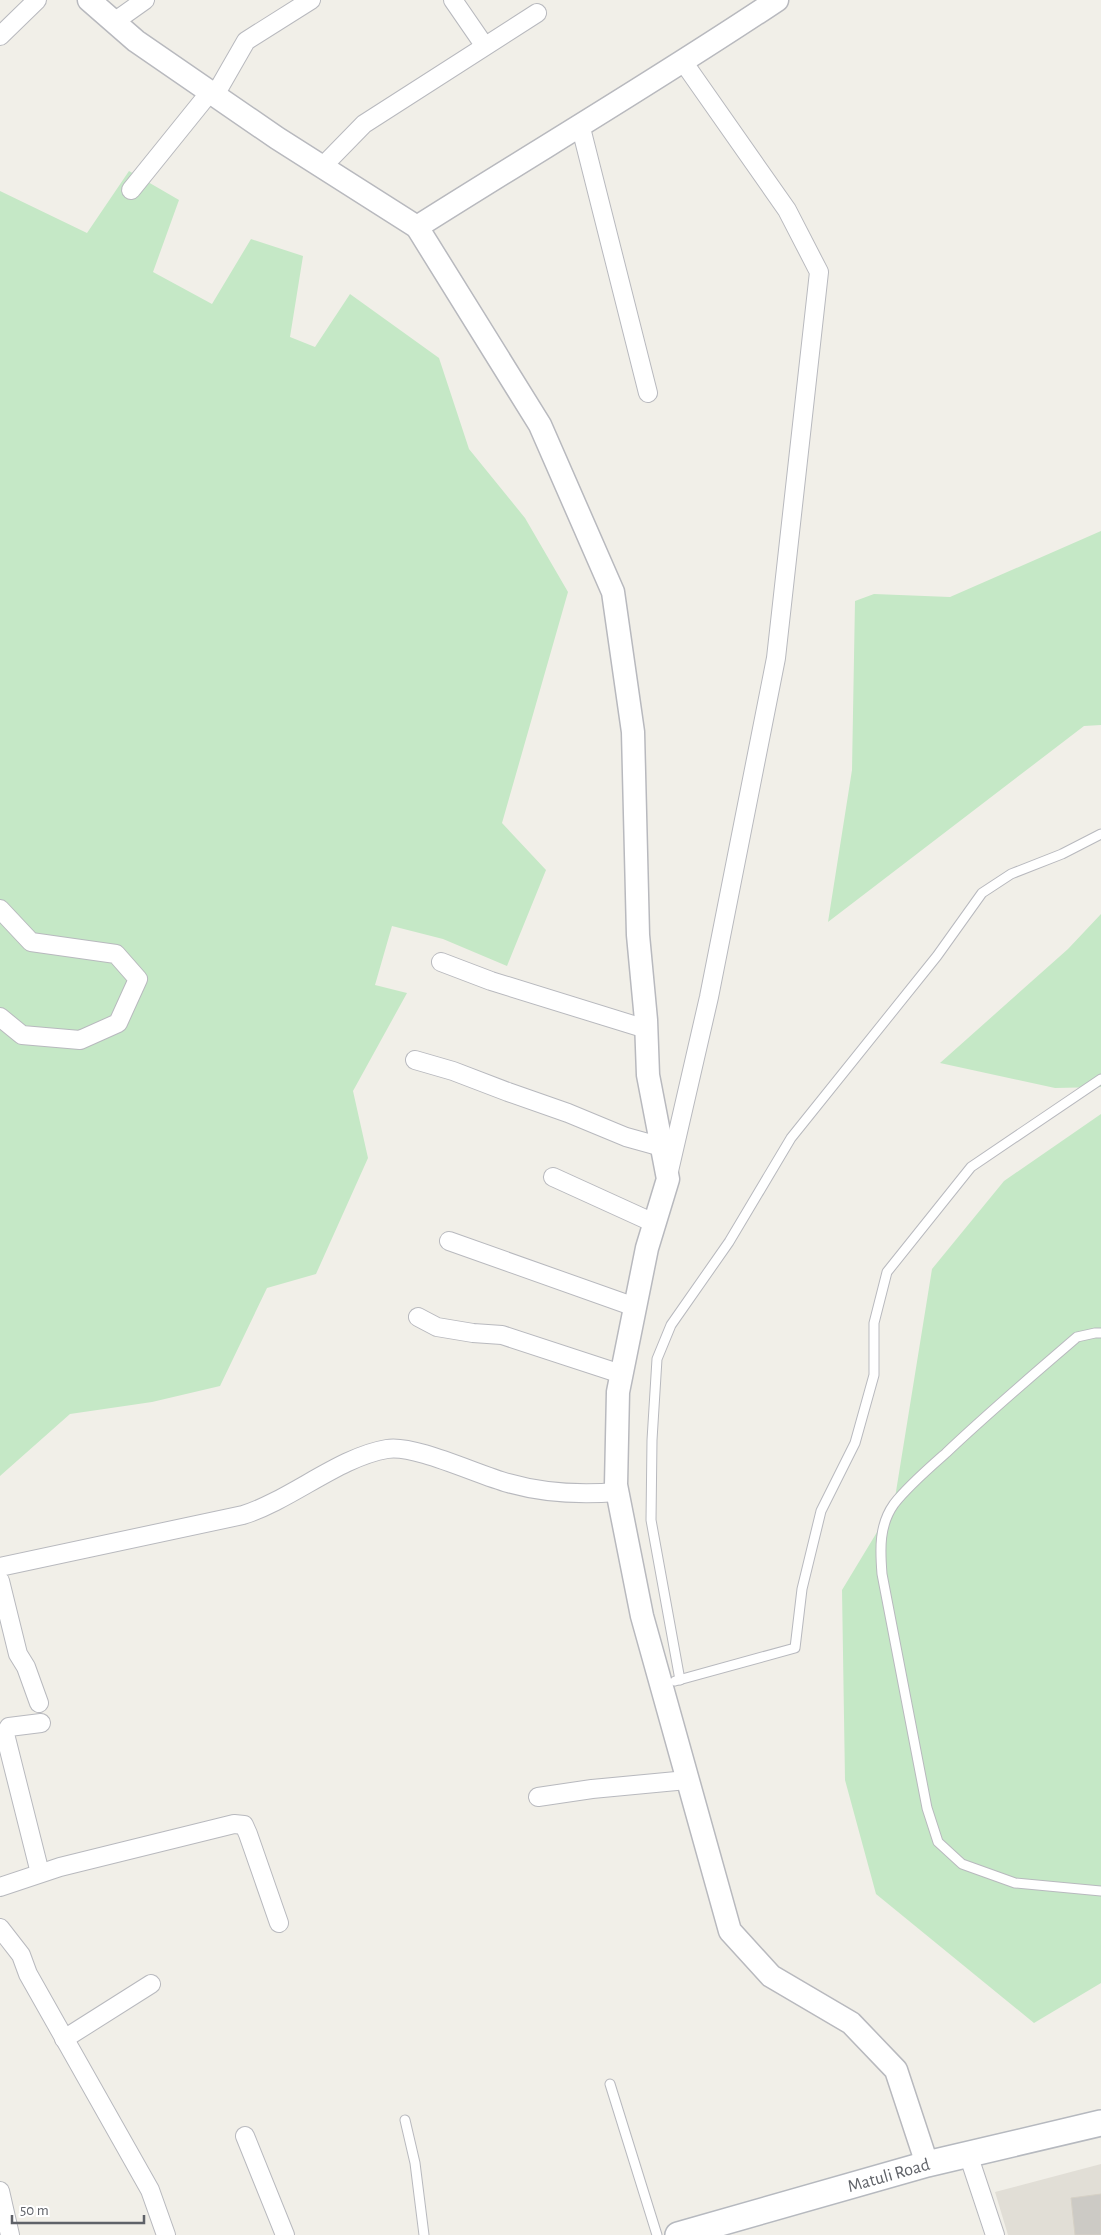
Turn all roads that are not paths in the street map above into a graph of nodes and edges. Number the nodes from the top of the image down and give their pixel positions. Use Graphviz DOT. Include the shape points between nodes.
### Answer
graph roads {
  1 [pos="37,0"];
  2 [pos="89,0"];
  3 [pos="145,0"];
  4 [pos="311,0"];
  5 [pos="453,0"];
  6 [pos="777,0"];
  7 [pos="537,13"];
  8 [pos="114,22"];
  9 [pos="0,36"];
  10 [pos="484,45"];
  11 [pos="684,62"];
  12 [pos="212,93"];
  13 [pos="580,124"];
  14 [pos="323,166"];
  15 [pos="131,190"];
  16 [pos="417,227"];
  17 [pos="648,393"];
  18 [pos="1101,834"];
  19 [pos="0,909"];
  20 [pos="441,962"];
  21 [pos="0,1017"];
  22 [pos="646,1029"];
  23 [pos="415,1060"];
  24 [pos="1101,1079"];
  25 [pos="662,1147"];
  26 [pos="553,1177"];
  27 [pos="668,1179"];
  28 [pos="654,1223"];
  29 [pos="449,1241"];
  30 [pos="635,1307"];
  31 [pos="418,1317"];
  32 [pos="1101,1333"];
  33 [pos="621,1374"];
  34 [pos="617,1492"];
  35 [pos="0,1567"];
  36 [pos="0,1581"];
  37 [pos="670,1683"];
  38 [pos="39,1703"];
  39 [pos="41,1724"];
  40 [pos="687,1780"];
  41 [pos="538,1797"];
  42 [pos="40,1873"];
  43 [pos="0,1887"];
  44 [pos="1101,1891"];
  45 [pos="279,1923"];
  46 [pos="0,1928"];
  47 [pos="151,1984"];
  48 [pos="64,2039"];
  49 [pos="610,2084"];
  50 [pos="406,2120"];
  51 [pos="1101,2123"];
  52 [pos="245,2136"];
  53 [pos="968,2154"];
  54 [pos="928,2164"];
  55 [pos="0,2191"];
  56 [pos="10,2235"];
  57 [pos="166,2235"];
  58 [pos="285,2235"];
  59 [pos="424,2235"];
  60 [pos="657,2235"];
  61 [pos="678,2235"];
  62 [pos="995,2235"];
  1 -- 9 [label="street"];
  2 -- 8 [label="street"];
  3 -- 8 [label="street"];
  4 -- 12 [label="street" via="246,40"];
  5 -- 10 [label="street"];
  6 -- 11 [label="street"];
  7 -- 10 [label="street"];
  8 -- 12 [label="street"];
  10 -- 14 [label="street" via="364,124"];
  11 -- 13 [label="street"];
  11 -- 27 [label="street" via="787,210 820,272 776,658 711,987"];
  12 -- 14 [label="street"];
  12 -- 15 [label="street"];
  13 -- 16 [label="street"];
  13 -- 17 [label="street"];
  14 -- 16 [label="street"];
  16 -- 22 [label="street" via="540,425 613,592 633,732 638,936"];
  18 -- 37 [label="lane" via="1011,874 982,893 937,956 791,1138 729,1242 671,1325 657,1359 651,1520"];
  19 -- 21 [label="street" via="31,942 116,954 138,979 118,1024 80,1040 22,1035"];
  20 -- 22 [label="street" via="491,981"];
  22 -- 25 [label="street" via="648,1075"];
  23 -- 25 [label="street" via="568,1112 626,1137"];
  24 -- 37 [label="lane" via="971,1167 887,1272 874,1323 874,1375 855,1443 821,1510 802,1589 795,1648"];
  25 -- 27 [label="street"];
  26 -- 28 [label="street"];
  27 -- 28 [label="street"];
  28 -- 30 [label="street"];
  29 -- 30 [label="street"];
  30 -- 33 [label="street"];
  31 -- 33 [label="street" via="437,1327 502,1335"];
  32 -- 44 [label="lane" via="1077,1337 940,1458 894,1504 884,1523 880,1541 882,1574 927,1808 938,1842 962,1864 1015,1883"];
  33 -- 34 [label="street"];
  34 -- 35 [label="street" via="590,1494 509,1484 409,1449 389,1448 364,1455 265,1508"];
  34 -- 37 [label="street" via="642,1616"];
  36 -- 38 [label="street" via="18,1654"];
  37 -- 40 [label="street"];
  39 -- 42 [label="street" via="9,1727 5,1734"];
  40 -- 41 [label="street"];
  40 -- 54 [label="street" via="730,1930 771,1976 852,2023 896,2070"];
  42 -- 43 [label="street"];
  42 -- 45 [label="street" via="234,1824 244,1825"];
  46 -- 48 [label="street" via="21,1955"];
  47 -- 48 [label="street"];
  48 -- 57 [label="street" via="150,2190"];
  49 -- 60 [label="lane"];
  50 -- 59 [label="lane"];
  51 -- 53 [label="main road, Matuli Road"];
  52 -- 58 [label="street"];
  53 -- 54 [label="main road, Matuli Road"];
  53 -- 62 [label="street"];
  54 -- 61 [label="main road, Matuli Road"];
  55 -- 56 [label="street"];
}
